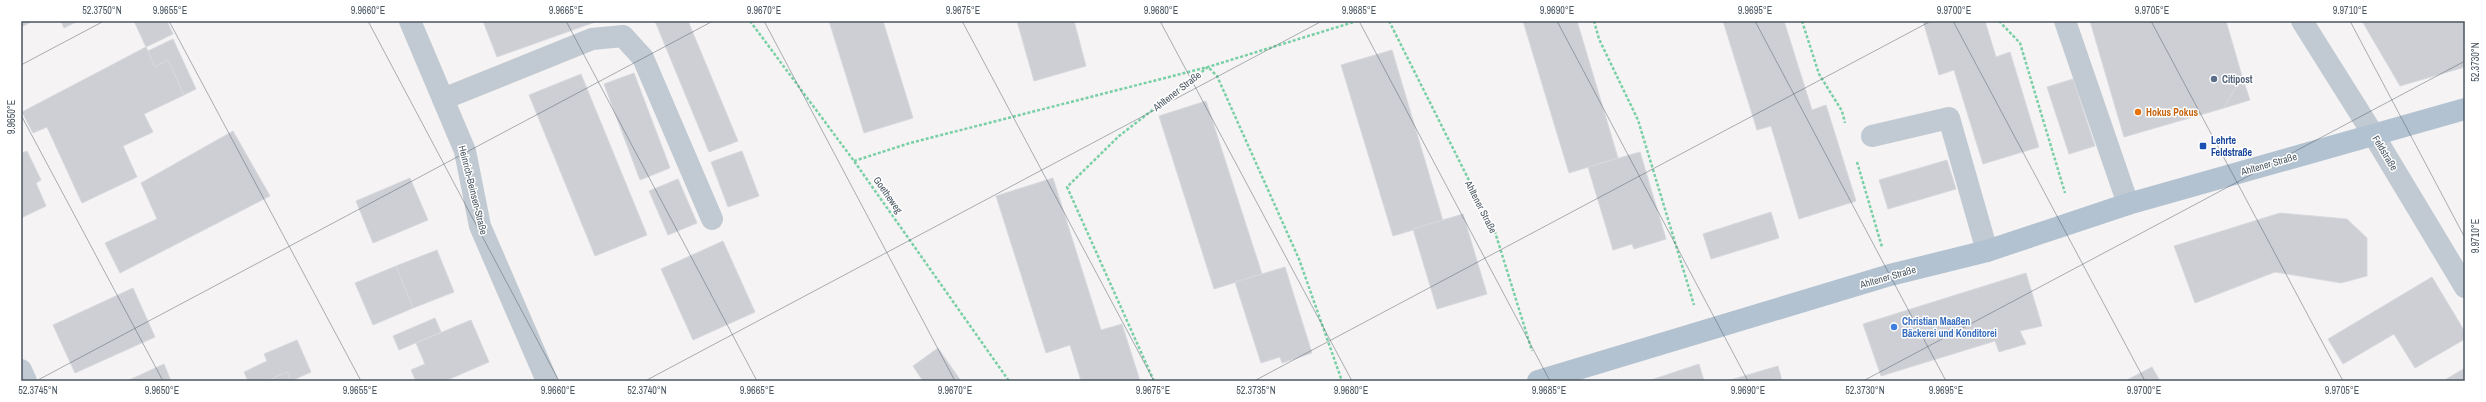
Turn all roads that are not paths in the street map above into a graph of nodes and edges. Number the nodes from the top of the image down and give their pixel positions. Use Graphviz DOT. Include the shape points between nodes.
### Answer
graph roads {
  1 [pos="410,21"];
  2 [pos="2065,21"];
  3 [pos="2302,21"];
  4 [pos="443,99"];
  5 [pos="2465,109"];
  6 [pos="2373,134"];
  7 [pos="1872,136"];
  8 [pos="2128,204"];
  9 [pos="712,219"];
  10 [pos="1987,251"];
  11 [pos="2465,287"];
  12 [pos="21,370"];
  13 [pos="1540,380"];
  14 [pos="26,381"];
  15 [pos="547,381"];
  1 -- 4 [label="street, Heinrich-Beinsen-Straße"];
  2 -- 8 [label="street"];
  3 -- 6 [label="street, Feldstraße"];
  4 -- 9 [label="street" via="592,39 623,36 643,58"];
  4 -- 15 [label="street, Heinrich-Beinsen-Straße" via="465,151 480,226"];
  5 -- 6 [label="main road, Ahltener Straße"];
  6 -- 8 [label="main road, Ahltener Straße"];
  6 -- 11 [label="street, Feldstraße"];
  7 -- 10 [label="street" via="1948,118"];
  8 -- 10 [label="main road, Ahltener Straße"];
  10 -- 13 [label="main road, Ahltener Straße" via="1890,275"];
  12 -- 14 [label="street"];
}
